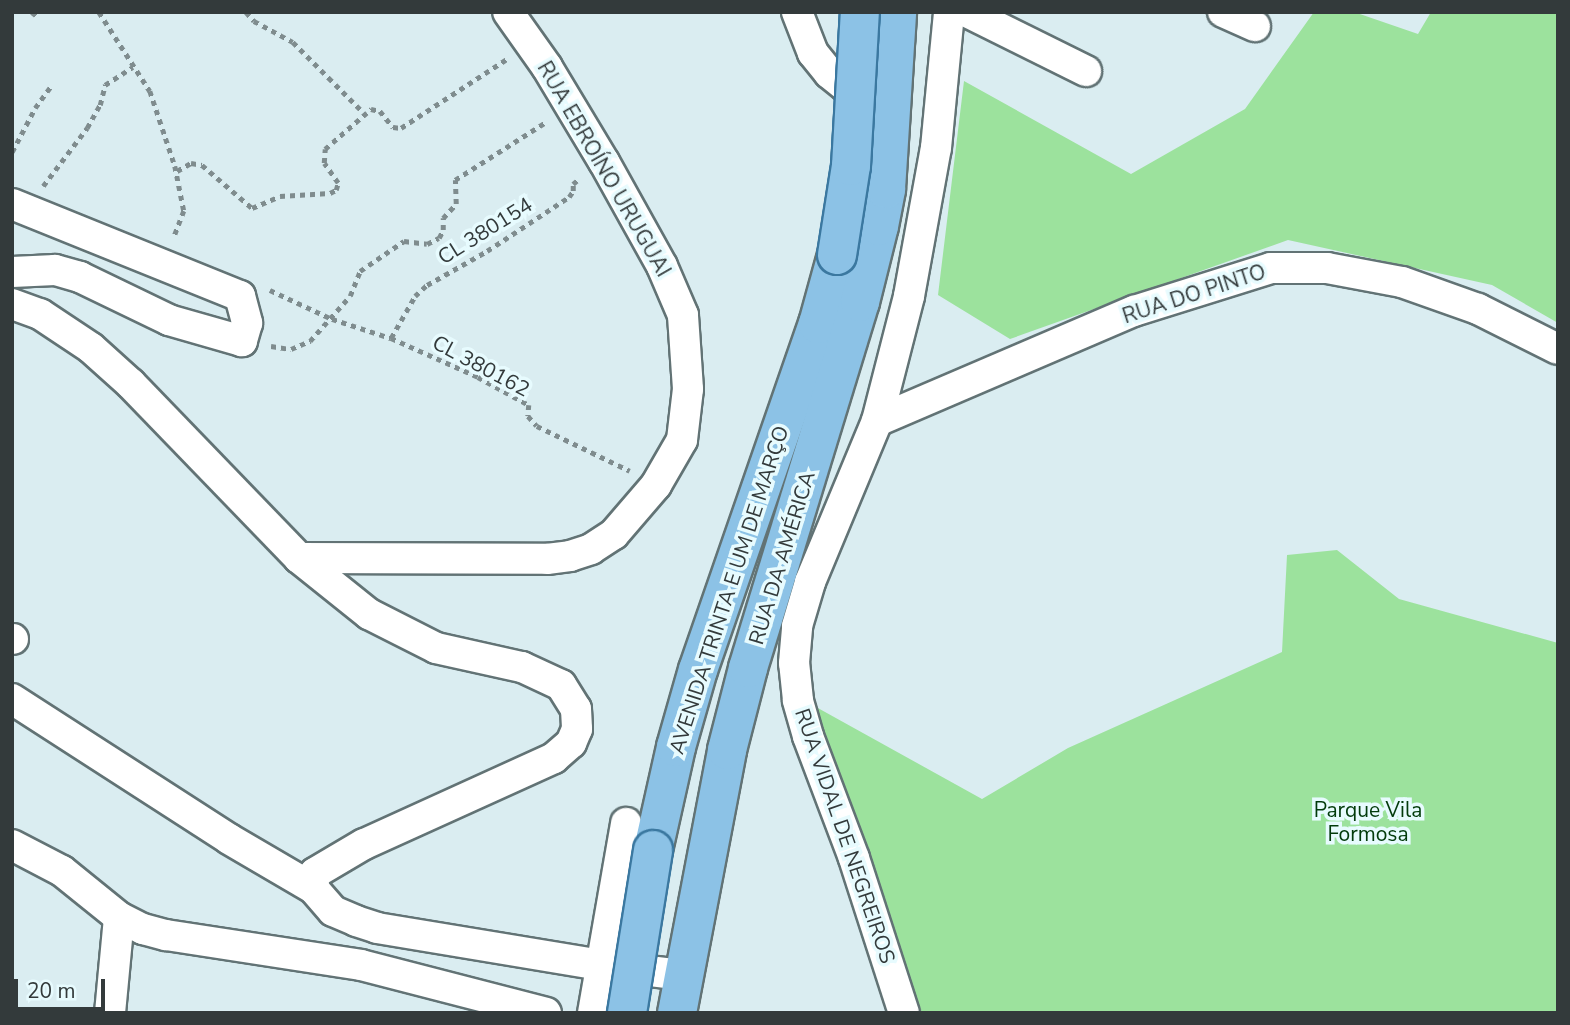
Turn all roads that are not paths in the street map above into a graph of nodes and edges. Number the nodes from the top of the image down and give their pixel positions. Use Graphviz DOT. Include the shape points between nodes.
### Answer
graph roads {
  1 [pos="508,12"];
  2 [pos="797,12"];
  3 [pos="860,12"];
  4 [pos="897,12"];
  5 [pos="948,12"];
  6 [pos="967,12"];
  7 [pos="1223,12"];
  8 [pos="1255,26"];
  9 [pos="1086,71"];
  10 [pos="890,106"];
  11 [pos="16,205"];
  12 [pos="12,272"];
  13 [pos="12,304"];
  14 [pos="1558,349"];
  15 [pos="877,421"];
  16 [pos="299,558"];
  17 [pos="12,699"];
  18 [pos="626,822"];
  19 [pos="12,845"];
  20 [pos="313,888"];
  21 [pos="119,918"];
  22 [pos="600,965"];
  23 [pos="683,975"];
  24 [pos="110,1013"];
  25 [pos="546,1013"];
  26 [pos="593,1013"];
  27 [pos="627,1013"];
  28 [pos="677,1013"];
  29 [pos="904,1013"];
  1 -- 16 [label="street, RUA EBROÍNO URUGUAI" via="604,162 662,266 683,315 688,389 678,450 656,485 614,534 570,556"];
  2 -- 10 [label="street" via="813,52 829,73 846,87"];
  3 -- 27 [label="main road, AVENIDA TRINTA E UM DE MARÇO, bridge" via="851,166 837,255 676,747 653,850"];
  4 -- 10 [label="main road, RUA DA AMÉRICA"];
  5 -- 15 [label="street, RUA VIDAL DE NEGREIROS" via="943,93 925,217"];
  6 -- 9 [label="street"];
  7 -- 8 [label="street"];
  10 -- 23 [label="main road, RUA DA AMÉRICA" via="886,189 879,226 745,680 715,800"];
  11 -- 12 [label="street" via="240,296 247,323 242,341 169,320 80,276 55,270"];
  13 -- 16 [label="street" via="40,314 91,348"];
  14 -- 15 [label="street, RUA DO PINTO" via="1478,309 1402,282 1327,268 1271,268 1134,310"];
  15 -- 29 [label="street, RUA VIDAL DE NEGREIROS" via="810,582 797,626 794,663 808,736 854,858"];
  16 -- 20 [label="street" via="369,614 436,648 523,667 561,685 576,709 578,729 571,743 554,758 326,865 316,873"];
  17 -- 20 [label="street"];
  18 -- 22 [label="street"];
  19 -- 21 [label="street" via="62,871"];
  20 -- 22 [label="street" via="333,911 377,928"];
  21 -- 24 [label="street"];
  21 -- 25 [label="street" via="166,935 362,965"];
  22 -- 23 [label="street"];
  22 -- 26 [label="street"];
  23 -- 28 [label="main road, RUA DA AMÉRICA"];
}
